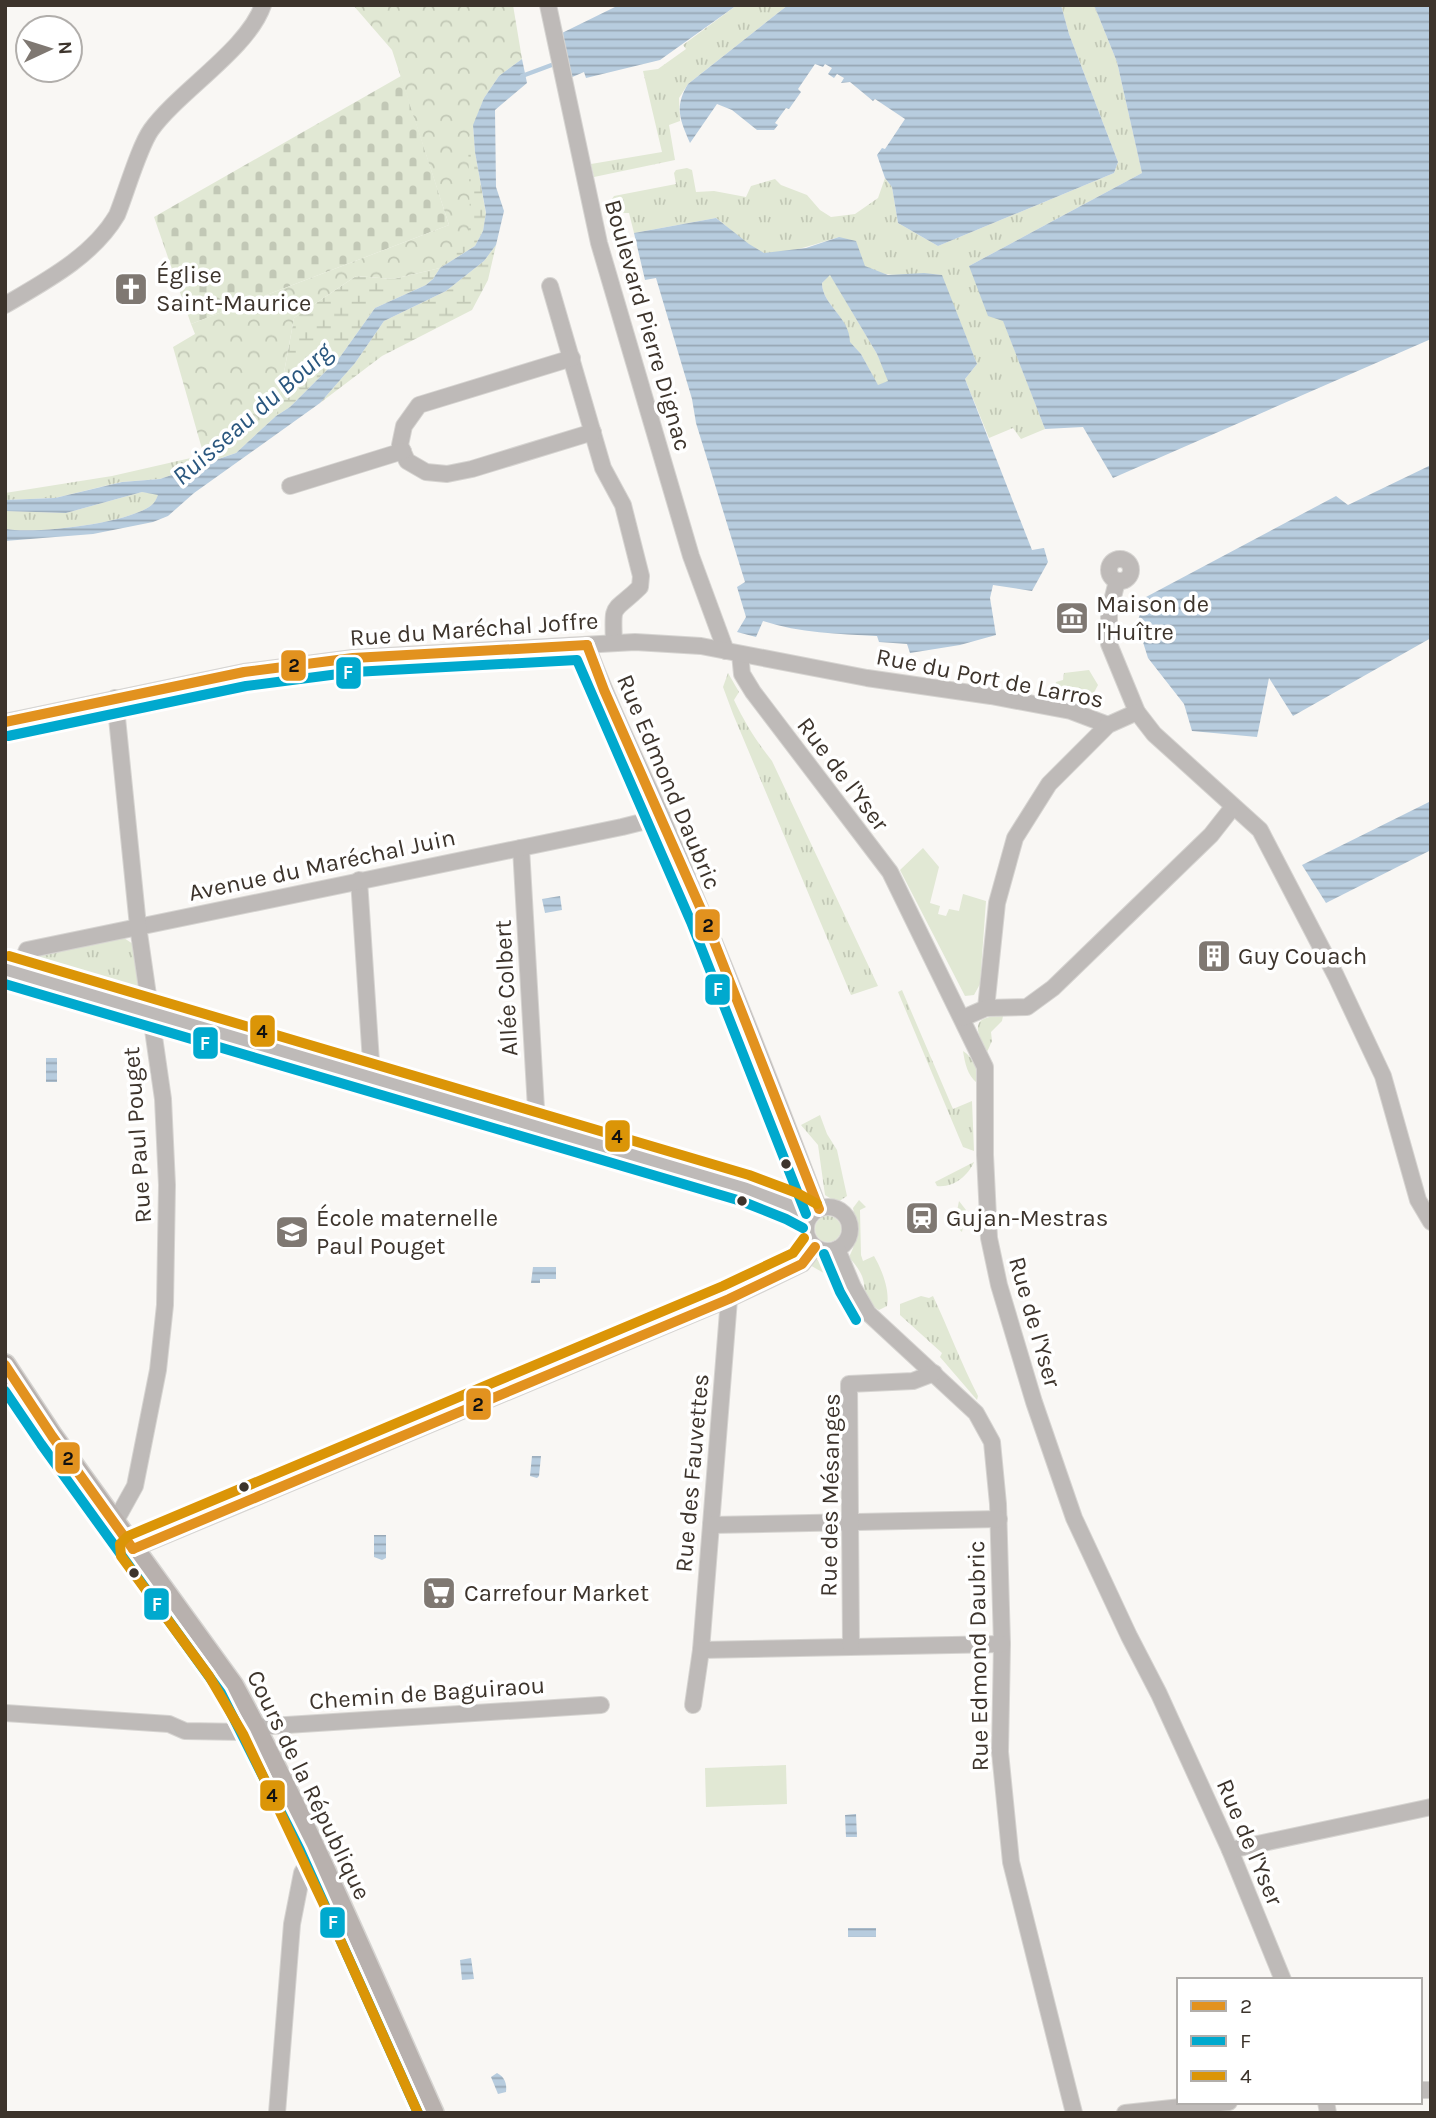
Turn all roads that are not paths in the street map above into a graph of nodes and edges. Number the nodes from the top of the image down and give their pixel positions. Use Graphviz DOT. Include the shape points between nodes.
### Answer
graph roads {
  1 [pos="263,5"];
  2 [pos="548,5"];
  3 [pos="550,286"];
  4 [pos="5,305"];
  5 [pos="572,358"];
  6 [pos="593,432"];
  7 [pos="402,451"];
  8 [pos="289,486"];
  9 [pos="1117,581"];
  10 [pos="614,642"];
  11 [pos="587,645"];
  12 [pos="733,653"];
  13 [pos="115,698"];
  14 [pos="1137,712"];
  15 [pos="5,722"];
  16 [pos="1108,725"];
  17 [pos="1233,807"];
  18 [pos="662,817"];
  19 [pos="521,848"];
  20 [pos="359,880"];
  21 [pos="138,926"];
  22 [pos="12,971"];
  23 [pos="986,1009"];
  24 [pos="150,1011"];
  25 [pos="962,1018"];
  26 [pos="372,1077"];
  27 [pos="537,1126"];
  28 [pos="815,1213"];
  29 [pos="1431,1222"];
  30 [pos="815,1247"];
  31 [pos="837,1249"];
  32 [pos="729,1299"];
  33 [pos="5,1365"];
  34 [pos="934,1373"];
  35 [pos="999,1519"];
  36 [pos="114,1522"];
  37 [pos="849,1522"];
  38 [pos="711,1525"];
  39 [pos="133,1549"];
  40 [pos="1002,1644"];
  41 [pos="851,1646"];
  42 [pos="701,1650"];
  43 [pos="601,1705"];
  44 [pos="693,1705"];
  45 [pos="5,1713"];
  46 [pos="255,1727"];
  47 [pos="1431,1807"];
  48 [pos="1230,1850"];
  49 [pos="314,1853"];
  50 [pos="1282,1978"];
  51 [pos="1210,2104"];
  52 [pos="278,2113"];
  53 [pos="433,2113"];
  54 [pos="1074,2113"];
  55 [pos="1125,2113"];
  1 -- 4 [label="street" via="240,40 151,130 110,228 60,273"];
  2 -- 12 [label="street, Boulevard Pierre Dignac" via="614,297 691,556"];
  3 -- 5 [label="street"];
  5 -- 6 [label="street"];
  5 -- 7 [label="street" via="419,405 404,426"];
  6 -- 7 [label="street" via="447,474 426,472 407,461"];
  6 -- 10 [label="street" via="603,468 623,505 641,576 640,587 615,606"];
  7 -- 8 [label="street"];
  9 -- 14 [label="street" via="1109,613 1109,644"];
  10 -- 11 [label="street, Rue du Maréchal Joffre"];
  10 -- 12 [label="street, Rue du Maréchal Joffre" via="701,646"];
  11 -- 13 [label="street, Rue du Maréchal Joffre" via="353,658 244,672"];
  11 -- 18 [label="street, Rue Edmond Daubric"];
  12 -- 16 [label="street, Rue du Port de Larros" via="1071,711"];
  12 -- 25 [label="street, Rue de l'Yser" via="753,692 890,872"];
  13 -- 15 [label="street, Rue du Maréchal Joffre"];
  13 -- 21 [label="street, Rue Paul Pouget"];
  14 -- 16 [label="street, Rue du Port de Larros"];
  14 -- 17 [label="street, Rue du Port de Larros" via="1154,734"];
  16 -- 23 [label="street" via="1049,784 1014,838 997,903"];
  17 -- 23 [label="street" via="1211,835 1053,988 1027,1007"];
  17 -- 29 [label="street, Rue du Port de Larros" via="1260,830 1336,976 1382,1076 1418,1200"];
  18 -- 19 [label="street, Avenue du Maréchal Juin"];
  18 -- 28 [label="street, Rue Edmond Daubric" via="774,1091"];
  19 -- 20 [label="street, Avenue du Maréchal Juin"];
  19 -- 27 [label="street, Allée Colbert"];
  20 -- 21 [label="street, Avenue du Maréchal Juin"];
  20 -- 26 [label="street"];
  21 -- 22 [label="street, Avenue du Maréchal Juin" via="27,950"];
  21 -- 24 [label="street, Rue Paul Pouget"];
  22 -- 24 [label="street"];
  23 -- 25 [label="street"];
  24 -- 26 [label="street"];
  24 -- 36 [label="street, Rue Paul Pouget" via="163,1099 165,1305 158,1370 135,1486"];
  25 -- 48 [label="street, Rue de l'Yser" via="985,1067 989,1238 1034,1402 1074,1518"];
  26 -- 27 [label="street"];
  27 -- 28 [label="street"];
  28 -- 30 [label="street, Rue Edmond Daubric" via="807,1222 807,1236"];
  28 -- 31 [label="street" via="837,1209 849,1223 846,1241"];
  30 -- 31 [label="street"];
  30 -- 32 [label="street" via="802,1264"];
  31 -- 34 [label="street, Rue Edmond Daubric" via="868,1313"];
  32 -- 38 [label="street, Rue des Fauvettes"];
  32 -- 39 [label="street"];
  33 -- 36 [label="main road, Cours de la République"];
  34 -- 35 [label="street, Rue Edmond Daubric" via="976,1413 992,1441"];
  34 -- 37 [label="street, Rue des Mésanges" via="913,1381 849,1384"];
  35 -- 37 [label="street"];
  35 -- 40 [label="street, Rue Edmond Daubric"];
  36 -- 39 [label="main road, Cours de la République"];
  37 -- 38 [label="street"];
  37 -- 41 [label="street, Rue des Mésanges"];
  38 -- 42 [label="street, Rue des Fauvettes"];
  39 -- 46 [label="main road, Cours de la République" via="221,1668"];
  40 -- 41 [label="street"];
  40 -- 54 [label="street, Rue Edmond Daubric" via="1000,1752 1011,1862"];
  41 -- 42 [label="street"];
  42 -- 44 [label="street, Rue des Fauvettes"];
  43 -- 46 [label="street, Chemin de Baguiraou"];
  45 -- 46 [label="street, Chemin de Baguiraou" via="169,1724 185,1731 244,1732"];
  46 -- 49 [label="main road, Cours de la République"];
  47 -- 48 [label="street"];
  48 -- 50 [label="street, Rue de l'Yser"];
  49 -- 52 [label="street" via="302,1873 292,1924"];
  49 -- 53 [label="main road, Cours de la République"];
  51 -- 55 [label="street"];
}
